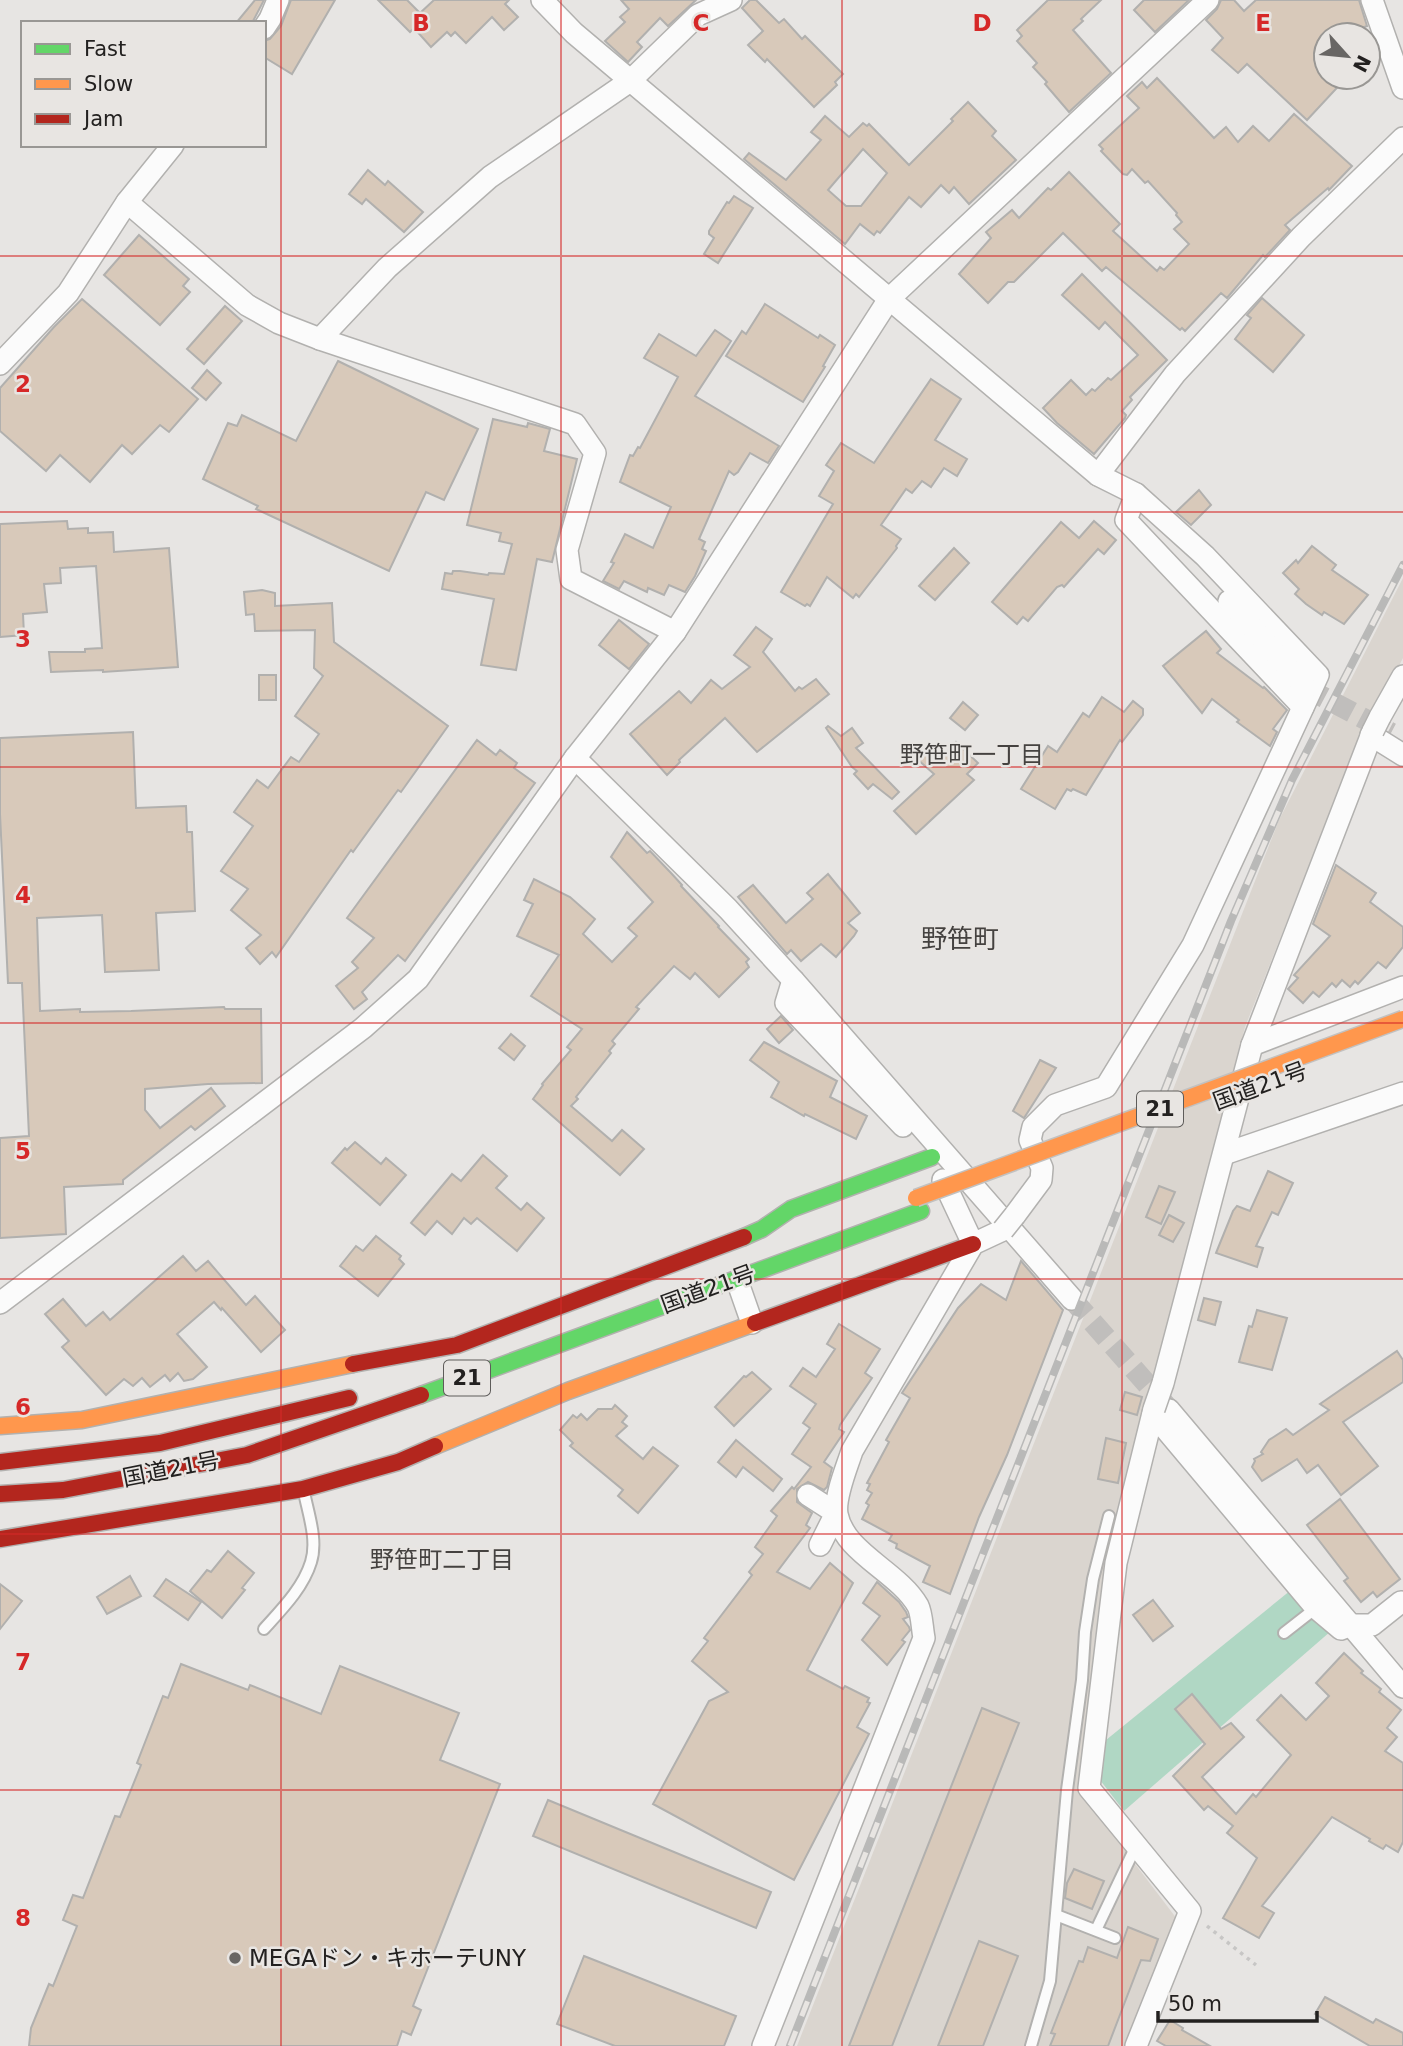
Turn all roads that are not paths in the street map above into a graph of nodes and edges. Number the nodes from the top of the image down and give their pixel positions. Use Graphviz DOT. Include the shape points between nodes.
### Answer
graph roads {
  1 [pos="278,0"];
  2 [pos="542,0"];
  3 [pos="731,0"];
  4 [pos="1208,0"];
  5 [pos="1372,0"];
  6 [pos="266,24"];
  7 [pos="630,80"];
  8 [pos="1403,88"];
  9 [pos="1403,138"];
  10 [pos="171,147"];
  11 [pos="127,202"];
  12 [pos="888,299"];
  13 [pos="320,339"];
  14 [pos="0,365"];
  15 [pos="1098,475"];
  16 [pos="1136,494"];
  17 [pos="675,632"];
  18 [pos="1403,676"];
  19 [pos="1305,698"];
  20 [pos="1383,732"];
  21 [pos="1403,755"];
  22 [pos="575,758"];
  23 [pos="793,980"];
  24 [pos="1403,988"];
  25 [pos="1403,1019"];
  26 [pos="1403,1033"];
  27 [pos="1252,1045"];
  28 [pos="1403,1093"];
  29 [pos="1224,1154"];
  30 [pos="932,1157"];
  31 [pos="919,1205"];
  32 [pos="973,1244"];
  33 [pos="738,1283"];
  34 [pos="1072,1299"];
  35 [pos="0,1303"];
  36 [pos="605,1310"];
  37 [pos="752,1323"];
  38 [pos="371,1393"];
  39 [pos="1159,1411"];
  40 [pos="0,1426"];
  41 [pos="0,1462"];
  42 [pos="303,1489"];
  43 [pos="63,1490"];
  44 [pos="0,1494"];
  45 [pos="808,1495"];
  46 [pos="0,1511"];
  47 [pos="836,1513"];
  48 [pos="1109,1516"];
  49 [pos="0,1539"];
  50 [pos="820,1545"];
  51 [pos="1401,1602"];
  52 [pos="1316,1608"];
  53 [pos="1351,1625"];
  54 [pos="264,1629"];
  55 [pos="1284,1633"];
  56 [pos="1403,1687"];
  57 [pos="1136,1846"];
  58 [pos="1056,1915"];
  59 [pos="1096,1930"];
  60 [pos="1115,1938"];
  61 [pos="763,2046"];
  62 [pos="1031,2046"];
  63 [pos="1136,2046"];
  1 -- 6 [label="street"];
  2 -- 7 [label="street"];
  3 -- 7 [label="street" via="698,15"];
  4 -- 12 [label="street"];
  5 -- 8 [label="street"];
  7 -- 12 [label="street"];
  7 -- 13 [label="street" via="490,177 387,268"];
  9 -- 15 [label="street" via="1301,237 1175,374"];
  10 -- 11 [label="street"];
  11 -- 13 [label="street" via="247,305"];
  11 -- 14 [label="street" via="68,293"];
  12 -- 15 [label="street"];
  12 -- 17 [label="street"];
  13 -- 17 [label="street" via="575,424 595,453 567,550 571,579"];
  15 -- 16 [label="street"];
  16 -- 19 [label="street" via="1126,520"];
  16 -- 19 [label="street" via="1205,556 1318,675"];
  17 -- 22 [label="street"];
  18 -- 20 [label="street"];
  19 -- 32 [label="street" via="1193,945 1106,1087 1055,1105 1033,1127 1030,1140 1042,1168 1041,1180 1009,1222"];
  20 -- 21 [label="street"];
  20 -- 27 [label="street"];
  22 -- 23 [label="street"];
  22 -- 35 [label="street" via="418,979 363,1028"];
  23 -- 30 [label="street" via="786,1003"];
  23 -- 34 [label="street"];
  24 -- 27 [label="street"];
  25 -- 31 [label="main road, 国道21号 / 21, bridge"];
  26 -- 31 [label="main road, 国道21号 / 21"];
  27 -- 29 [label="street"];
  28 -- 29 [label="street"];
  29 -- 39 [label="street, bridge"];
  30 -- 32 [label="street"];
  30 -- 40 [label="main road" via="791,1209 726,1250 457,1345 82,1420"];
  31 -- 36 [label="main road, 国道21号 / 21"];
  31 -- 43 [label="main road, 国道21号 / 21" via="362,1417 247,1455"];
  32 -- 37 [label="main road"];
  32 -- 47 [label="street" via="852,1451"];
  33 -- 37 [label="street"];
  37 -- 42 [label="main road" via="568,1391 398,1462"];
  38 -- 41 [label="main road, 国道21号" via="160,1444"];
  39 -- 52 [label="street"];
  39 -- 53 [label="street"];
  39 -- 57 [label="street" via="1116,1563 1089,1788"];
  42 -- 49 [label="main road"];
  42 -- 54 [label="lane" via="312,1531 312,1561 293,1597"];
  43 -- 44 [label="main road, 国道21号 / 21"];
  43 -- 46 [label="street"];
  45 -- 47 [label="street"];
  47 -- 50 [label="street"];
  47 -- 61 [label="street" via="849,1540 894,1577 919,1607 924,1638"];
  48 -- 58 [label="lane" via="1085,1632"];
  51 -- 53 [label="street" via="1372,1625"];
  52 -- 53 [label="street" via="1341,1629"];
  52 -- 55 [label="lane"];
  53 -- 56 [label="street"];
  57 -- 59 [label="lane"];
  57 -- 63 [label="street" via="1189,1912"];
  58 -- 59 [label="lane"];
  58 -- 62 [label="lane" via="1050,1981"];
  59 -- 60 [label="lane"];
}
